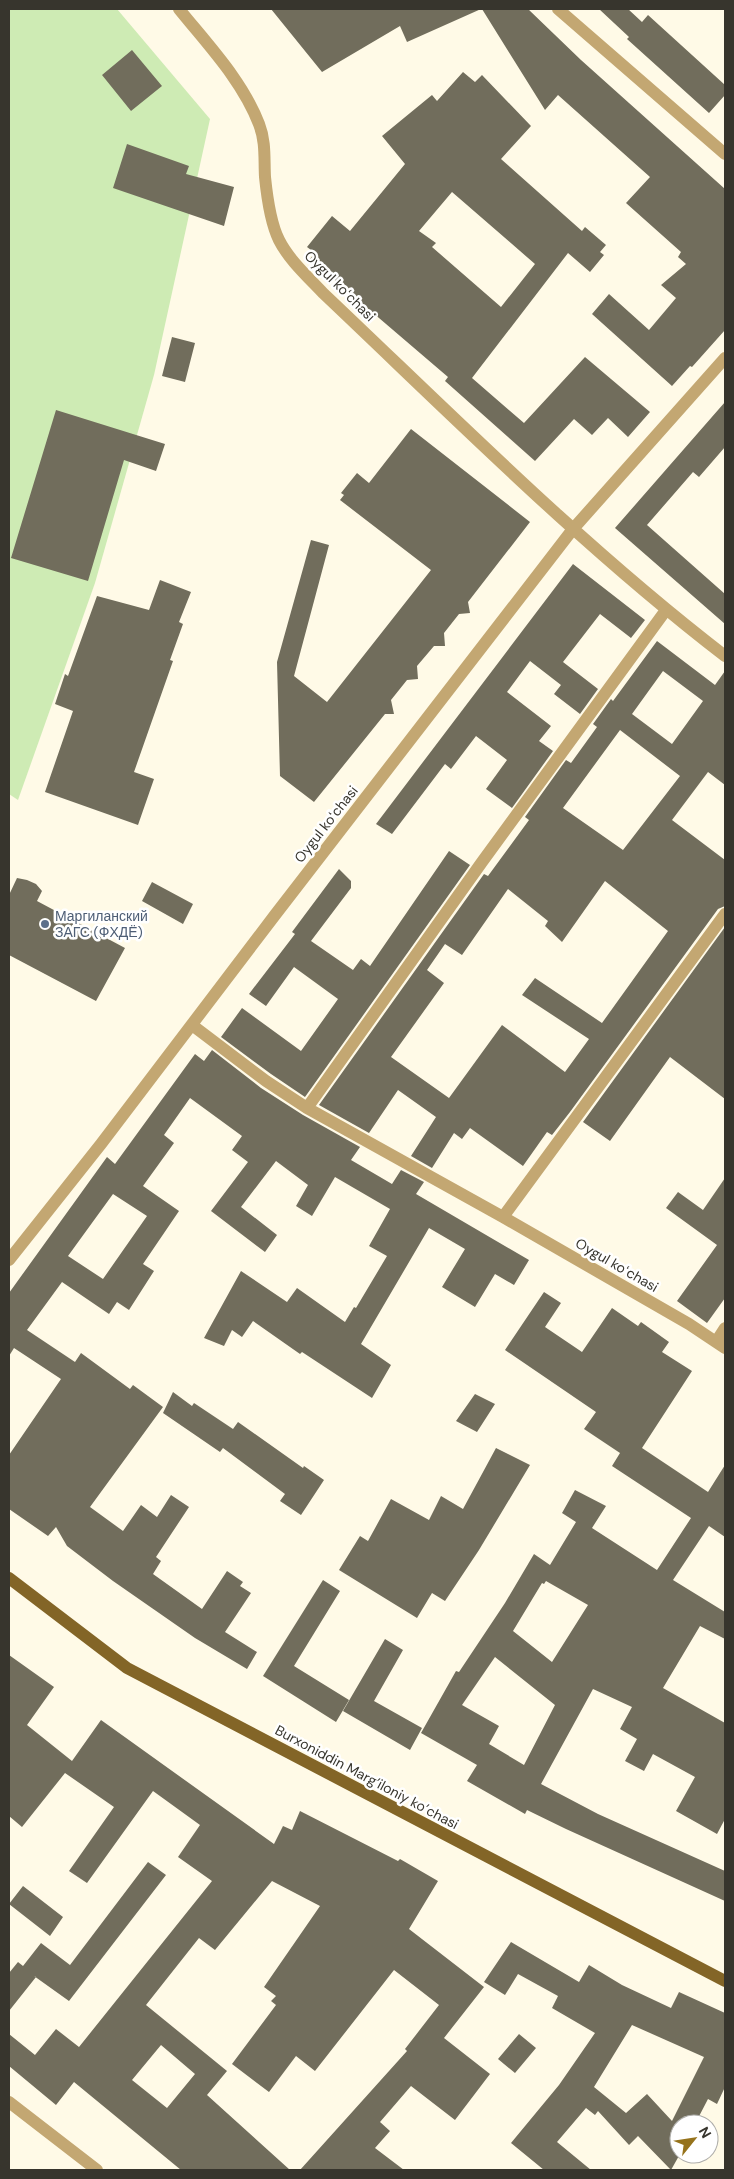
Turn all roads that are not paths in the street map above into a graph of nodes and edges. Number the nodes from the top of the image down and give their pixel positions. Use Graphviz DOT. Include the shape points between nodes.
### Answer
graph roads {
  1 [pos="179,9"];
  2 [pos="558,9"];
  3 [pos="725,154"];
  4 [pos="725,358"];
  5 [pos="573,528"];
  6 [pos="666,610"];
  7 [pos="725,656"];
  8 [pos="725,914"];
  9 [pos="192,1025"];
  10 [pos="308,1108"];
  11 [pos="502,1216"];
  12 [pos="9,1260"];
  13 [pos="725,1328"];
  14 [pos="721,1345"];
  15 [pos="9,1578"];
  16 [pos="725,1981"];
  17 [pos="9,2102"];
  18 [pos="97,2170"];
  1 -- 5 [label="street, Oygul koʻchasi" via="240,86 252,107 264,141 270,214 279,240 291,258 323,293"];
  2 -- 3 [label="street"];
  4 -- 5 [label="street, Oygul koʻchasi"];
  5 -- 6 [label="street, Oygul koʻchasi"];
  5 -- 9 [label="street, Oygul koʻchasi"];
  6 -- 7 [label="street, Oygul koʻchasi"];
  6 -- 10 [label="street"];
  8 -- 11 [label="street"];
  9 -- 10 [label="street, Oygul koʻchasi"];
  9 -- 12 [label="street"];
  10 -- 11 [label="street, Oygul koʻchasi"];
  11 -- 14 [label="street, Oygul koʻchasi"];
  13 -- 14 [label="street, Oygul koʻchasi"];
  15 -- 16 [label="main road, Burxoniddin Marg’iloniy ko’chasi" via="127,1668"];
  17 -- 18 [label="street"];
}
